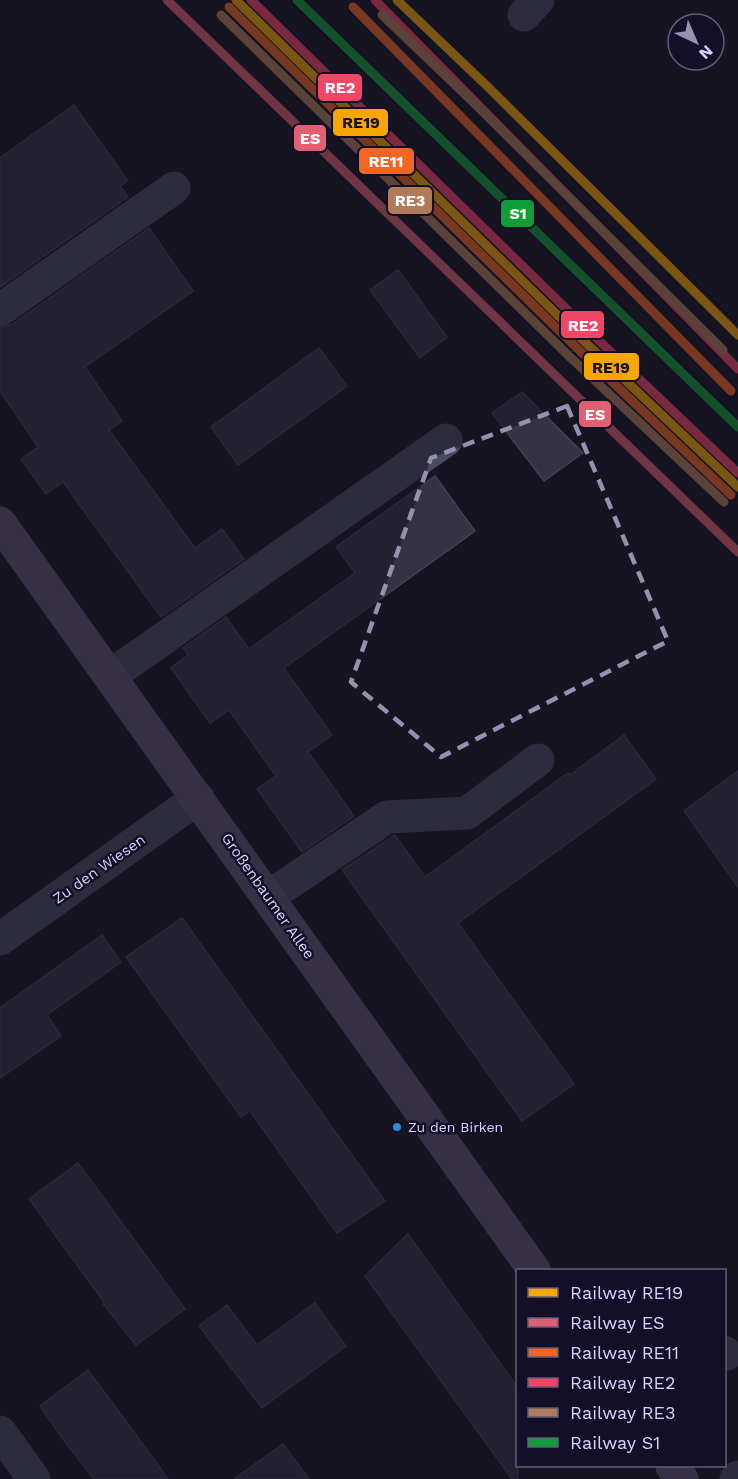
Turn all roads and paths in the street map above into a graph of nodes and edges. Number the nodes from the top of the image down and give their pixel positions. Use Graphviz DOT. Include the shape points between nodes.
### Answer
graph roads {
  1 [pos="174,189"];
  2 [pos="0,310"];
  3 [pos="446,440"];
  4 [pos="0,523"];
  5 [pos="110,676"];
  6 [pos="538,760"];
  7 [pos="198,798"];
  8 [pos="268,897"];
  9 [pos="0,939"];
  10 [pos="533,1269"];
  11 [pos="0,1432"];
  12 [pos="673,1467"];
  13 [pos="34,1479"];
  14 [pos="682,1479"];
  1 -- 2 [label="street"];
  3 -- 5 [label="street"];
  4 -- 5 [label="main road, Großenbaumer Allee"];
  5 -- 7 [label="main road, Großenbaumer Allee"];
  6 -- 8 [label="street" via="466,813 387,817"];
  7 -- 8 [label="main road, Großenbaumer Allee"];
  7 -- 9 [label="street, Zu den Wiesen"];
  8 -- 10 [label="main road, Großenbaumer Allee"];
  11 -- 13 [label="street"];
  12 -- 14 [label="main road"];
}
